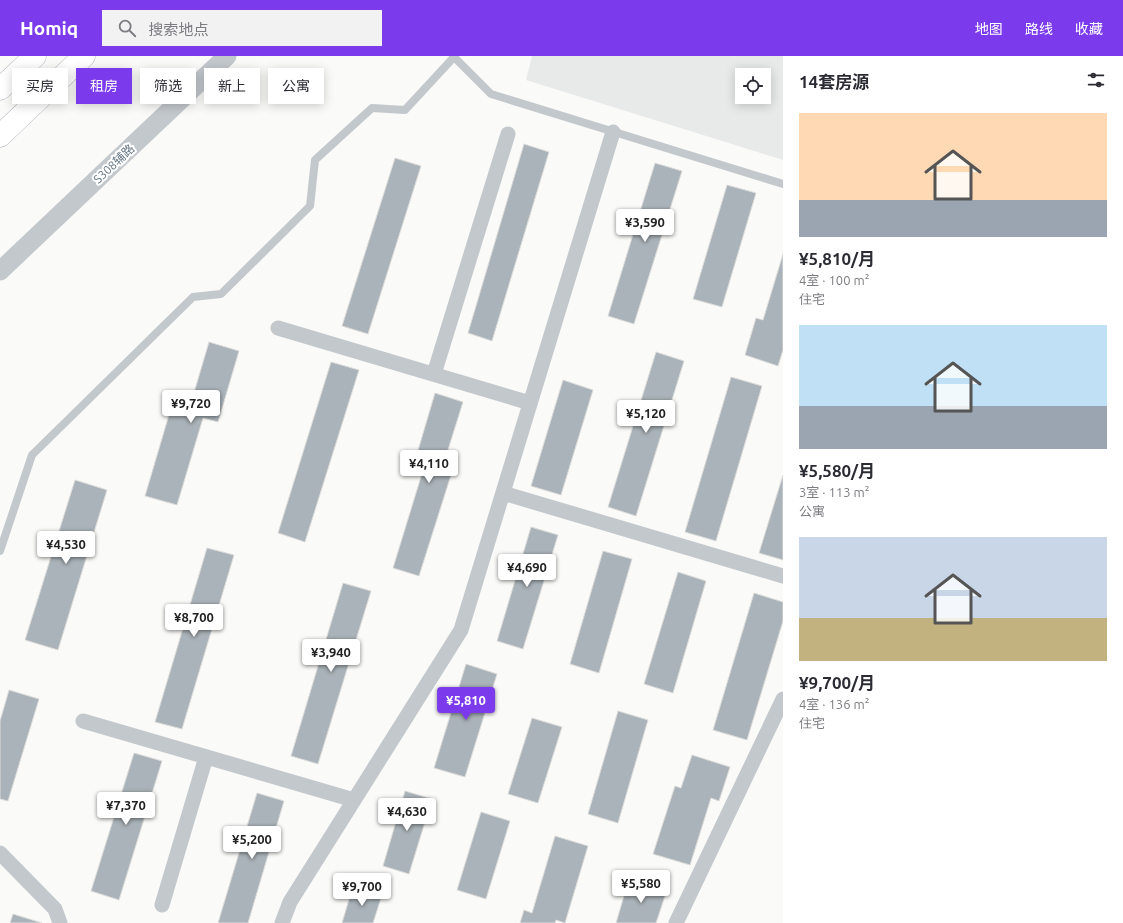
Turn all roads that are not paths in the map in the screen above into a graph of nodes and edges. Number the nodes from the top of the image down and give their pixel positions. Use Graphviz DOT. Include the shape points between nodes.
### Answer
graph roads {
  1 [pos="35,56"];
  2 [pos="84,56"];
  3 [pos="227,56"];
  4 [pos="454,57"];
  5 [pos="0,89"];
  6 [pos="613,132"];
  7 [pos="508,134"];
  8 [pos="0,136"];
  9 [pos="783,184"];
  10 [pos="0,271"];
  11 [pos="278,328"];
  12 [pos="434,374"];
  13 [pos="530,403"];
  14 [pos="503,493"];
  15 [pos="0,551"];
  16 [pos="783,576"];
  17 [pos="783,699"];
  18 [pos="83,721"];
  19 [pos="206,757"];
  20 [pos="354,800"];
  21 [pos="0,853"];
  22 [pos="162,905"];
  23 [pos="60,923"];
  24 [pos="282,923"];
  25 [pos="676,923"];
  1 -- 5 [label="highway"];
  2 -- 8 [label="highway"];
  3 -- 10 [label="street, S308辅路"];
  4 -- 6 [label="lane" via="491,94"];
  4 -- 15 [label="lane" via="405,110 372,108 315,160 310,206 221,294 193,298 32,455"];
  6 -- 9 [label="lane"];
  6 -- 13 [label="street"];
  7 -- 12 [label="street"];
  11 -- 12 [label="street"];
  12 -- 13 [label="street"];
  13 -- 14 [label="street"];
  14 -- 16 [label="street"];
  14 -- 20 [label="street" via="461,630"];
  17 -- 25 [label="street"];
  18 -- 19 [label="street"];
  19 -- 20 [label="street"];
  19 -- 22 [label="street"];
  20 -- 24 [label="street" via="290,902"];
  21 -- 23 [label="street" via="55,909"];
}
